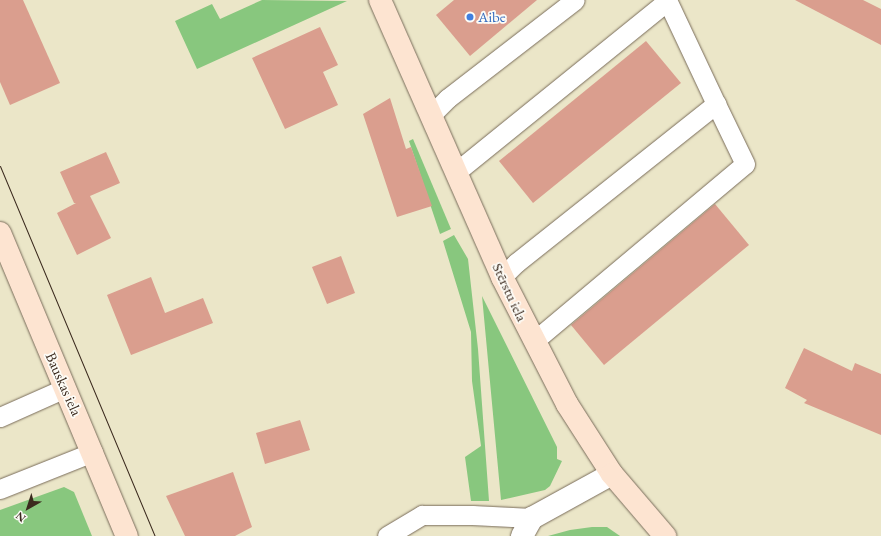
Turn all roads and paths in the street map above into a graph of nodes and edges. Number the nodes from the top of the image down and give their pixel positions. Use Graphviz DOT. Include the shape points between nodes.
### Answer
graph roads {
  1 [pos="380,0"];
  2 [pos="576,0"];
  3 [pos="667,1"];
  4 [pos="716,104"];
  5 [pos="430,116"];
  6 [pos="456,172"];
  7 [pos="0,233"];
  8 [pos="502,277"];
  9 [pos="534,341"];
  10 [pos="65,388"];
  11 [pos="0,417"];
  12 [pos="93,452"];
  13 [pos="612,474"];
  14 [pos="0,489"];
  15 [pos="527,527"];
  16 [pos="128,536"];
  17 [pos="387,536"];
  18 [pos="664,536"];
  1 -- 5 [label="main road, Stērstu iela"];
  2 -- 5 [label="lane" via="448,98"];
  3 -- 4 [label="lane"];
  3 -- 6 [label="lane"];
  4 -- 8 [label="lane" via="516,262"];
  4 -- 9 [label="lane" via="746,164"];
  5 -- 6 [label="main road, Stērstu iela"];
  6 -- 8 [label="main road, Stērstu iela"];
  7 -- 10 [label="main road, Bauskas iela"];
  8 -- 9 [label="main road, Stērstu iela"];
  9 -- 13 [label="main road, Stērstu iela" via="567,404"];
  10 -- 11 [label="lane"];
  10 -- 12 [label="main road, Bauskas iela"];
  12 -- 14 [label="lane"];
  12 -- 16 [label="main road, Bauskas iela"];
  13 -- 15 [label="street"];
  13 -- 18 [label="main road, Stērstu iela"];
  15 -- 17 [label="lane" via="472,515 422,515"];
}
